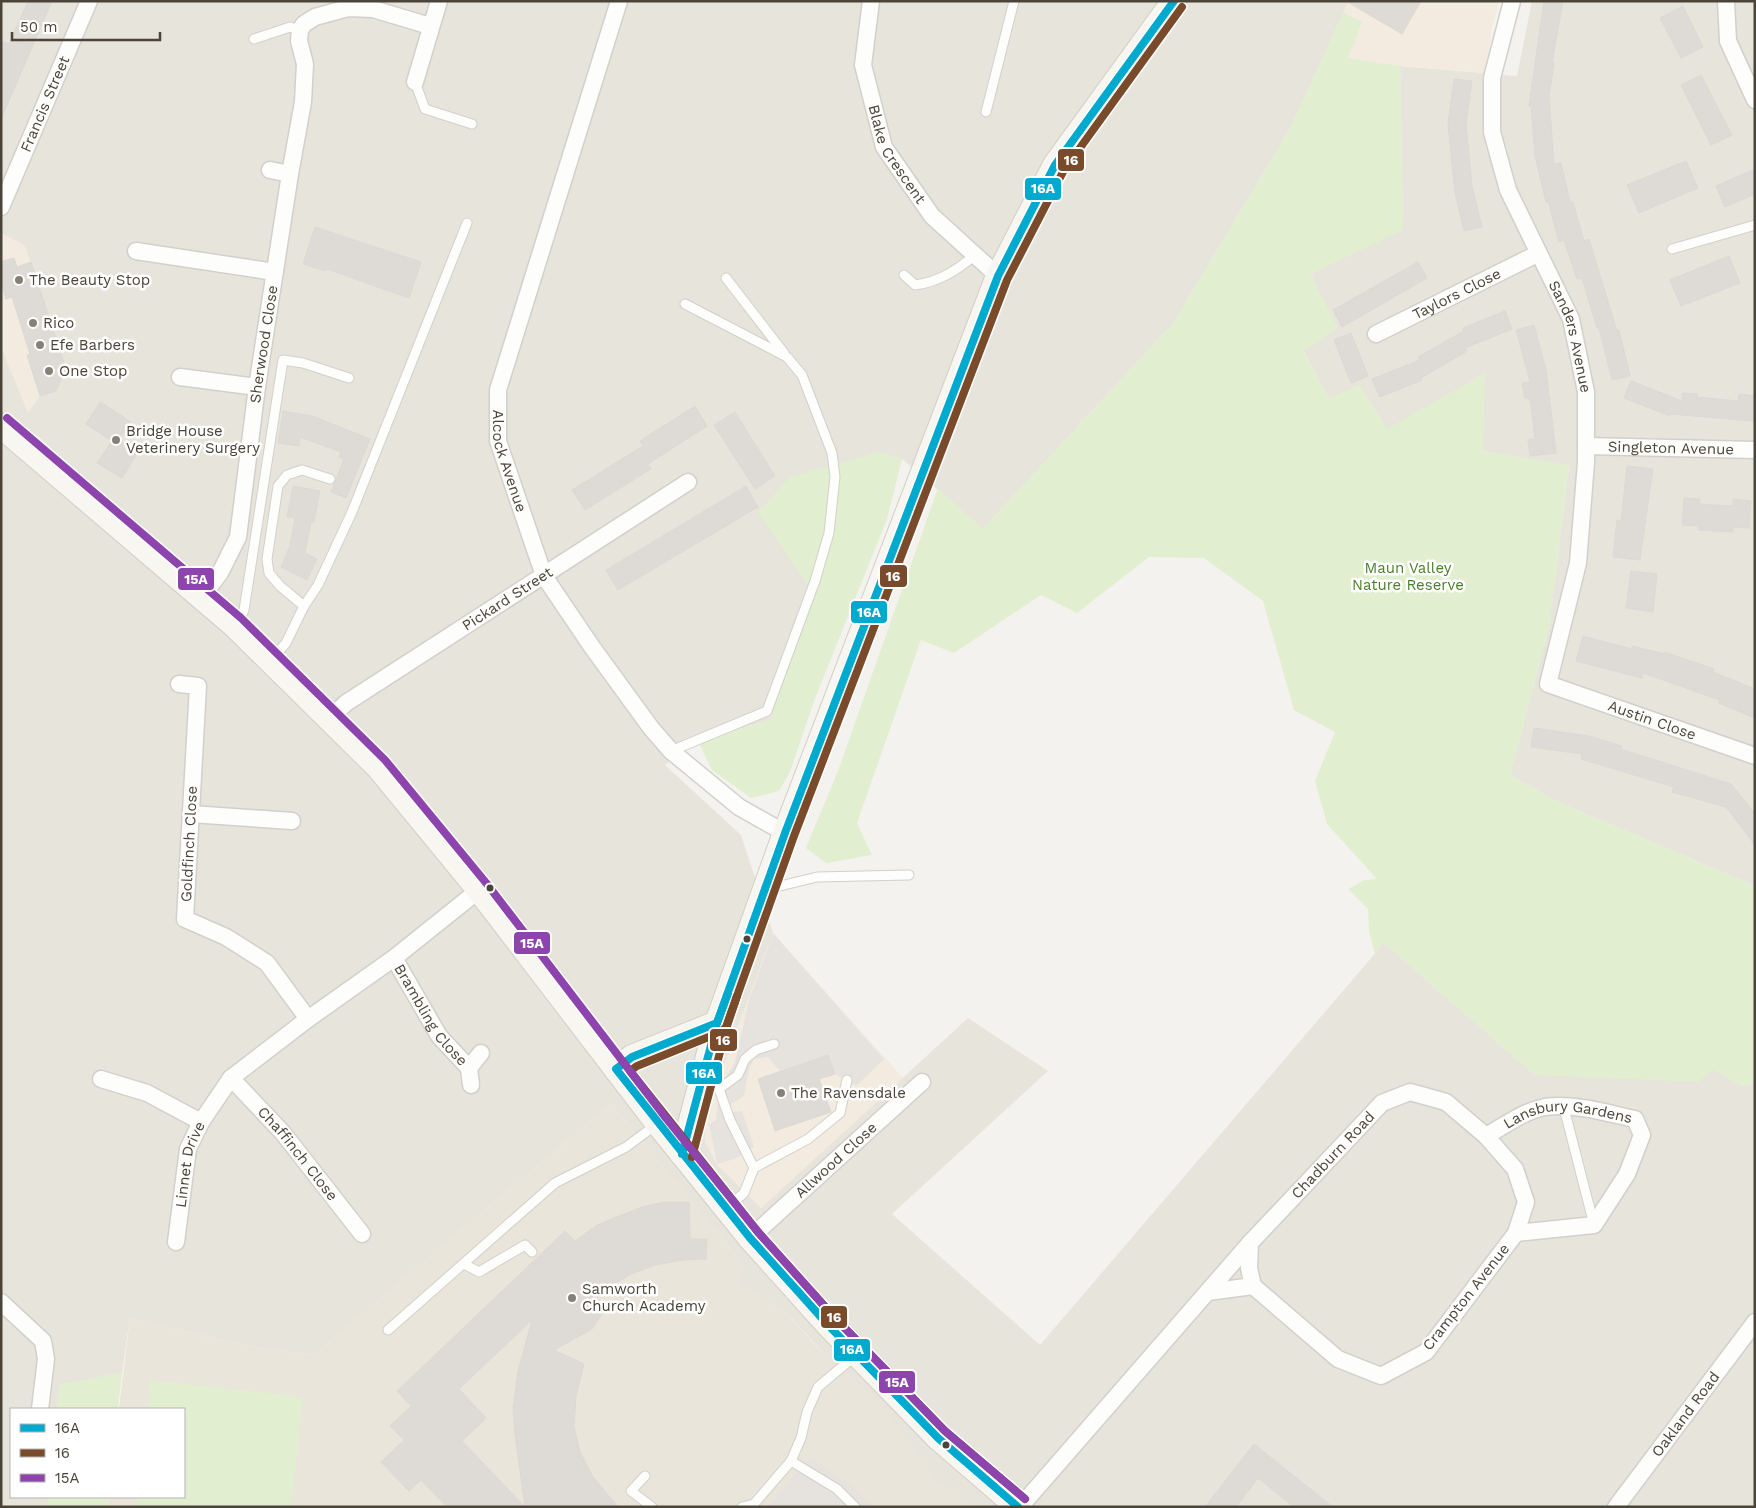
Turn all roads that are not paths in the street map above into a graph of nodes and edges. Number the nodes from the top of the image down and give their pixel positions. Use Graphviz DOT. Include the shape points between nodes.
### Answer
graph roads {
  1 [pos="89,1"];
  2 [pos="439,1"];
  3 [pos="620,1"];
  4 [pos="871,1"];
  5 [pos="1014,1"];
  6 [pos="1174,1"];
  7 [pos="1512,1"];
  8 [pos="1726,1"];
  9 [pos="430,26"];
  10 [pos="300,30"];
  11 [pos="254,39"];
  12 [pos="415,82"];
  13 [pos="1755,100"];
  14 [pos="986,112"];
  15 [pos="472,124"];
  16 [pos="270,170"];
  17 [pos="290,174"];
  18 [pos="1,207"];
  19 [pos="467,223"];
  20 [pos="1755,225"];
  21 [pos="1672,249"];
  22 [pos="136,251"];
  23 [pos="1537,254"];
  24 [pos="975,255"];
  25 [pos="275,272"];
  26 [pos="904,276"];
  27 [pos="998,276"];
  28 [pos="726,278"];
  29 [pos="685,304"];
  30 [pos="1376,334"];
  31 [pos="787,357"];
  32 [pos="180,376"];
  33 [pos="349,378"];
  34 [pos="257,387"];
  35 [pos="1,426"];
  36 [pos="1586,446"];
  37 [pos="1755,450"];
  38 [pos="330,480"];
  39 [pos="688,482"];
  40 [pos="544,576"];
  41 [pos="202,596"];
  42 [pos="304,606"];
  43 [pos="235,626"];
  44 [pos="270,660"];
  45 [pos="180,684"];
  46 [pos="1548,684"];
  47 [pos="330,718"];
  48 [pos="671,751"];
  49 [pos="1755,756"];
  50 [pos="191,814"];
  51 [pos="292,821"];
  52 [pos="785,833"];
  53 [pos="909,875"];
  54 [pos="765,889"];
  55 [pos="479,890"];
  56 [pos="394,958"];
  57 [pos="308,1019"];
  58 [pos="717,1023"];
  59 [pos="774,1044"];
  60 [pos="481,1052"];
  61 [pos="470,1068"];
  62 [pos="616,1069"];
  63 [pos="231,1078"];
  64 [pos="100,1079"];
  65 [pos="847,1080"];
  66 [pos="922,1082"];
  67 [pos="471,1085"];
  68 [pos="705,1091"];
  69 [pos="1564,1108"];
  70 [pos="201,1122"];
  71 [pos="658,1124"];
  72 [pos="1486,1136"];
  73 [pos="682,1154"];
  74 [pos="754,1168"];
  75 [pos="727,1207"];
  76 [pos="1594,1225"];
  77 [pos="1516,1233"];
  78 [pos="362,1234"];
  79 [pos="750,1238"];
  80 [pos="176,1242"];
  81 [pos="1250,1244"];
  82 [pos="532,1252"];
  83 [pos="464,1264"];
  84 [pos="1253,1286"];
  85 [pos="1208,1292"];
  86 [pos="3,1307"];
  87 [pos="1755,1322"];
  88 [pos="388,1330"];
  89 [pos="857,1354"];
  90 [pos="40,1408"];
  91 [pos="791,1461"];
  92 [pos="645,1476"];
  93 [pos="652,1507"];
  94 [pos="742,1507"];
  95 [pos="855,1507"];
  96 [pos="1019,1507"];
  97 [pos="1616,1507"];
  1 -- 18 [label="street, Francis Street"];
  2 -- 9 [label="street"];
  3 -- 40 [label="street, Alcock Avenue" via="498,390 498,441"];
  4 -- 24 [label="street, Blake Crescent" via="863,65 884,147 932,216"];
  5 -- 14 [label="lane"];
  6 -- 27 [label="main road" via="1055,165"];
  7 -- 23 [label="street, Sanders Avenue" via="1492,78 1492,132 1508,190"];
  8 -- 13 [label="street" via="1728,41"];
  9 -- 10 [label="street" via="373,9 348,8 316,17"];
  9 -- 12 [label="street"];
  10 -- 11 [label="lane" via="290,27"];
  10 -- 17 [label="street, Sherwood Close" via="304,64 303,102"];
  12 -- 15 [label="lane" via="425,109"];
  16 -- 17 [label="street"];
  17 -- 25 [label="street, Sherwood Close"];
  19 -- 42 [label="lane" via="352,512 318,585"];
  20 -- 21 [label="lane"];
  22 -- 25 [label="street"];
  23 -- 30 [label="street, Taylors Close"];
  23 -- 36 [label="street, Sanders Avenue" via="1571,319 1586,392"];
  24 -- 26 [label="lane" via="953,273 924,284 915,285"];
  24 -- 27 [label="street, Blake Crescent"];
  25 -- 34 [label="street, Sherwood Close"];
  27 -- 52 [label="main road"];
  28 -- 31 [label="lane"];
  29 -- 31 [label="lane"];
  31 -- 48 [label="lane" via="802,375 832,452 835,478 829,533 767,711"];
  32 -- 34 [label="street"];
  33 -- 43 [label="lane" via="283,360 244,610"];
  34 -- 41 [label="street, Sherwood Close" via="238,537 220,573"];
  35 -- 41 [label="main road"];
  36 -- 37 [label="street, Singleton Avenue"];
  36 -- 46 [label="street, Sanders Avenue" via="1578,563"];
  38 -- 42 [label="lane" via="302,470 287,475 278,486 267,559 269,573"];
  39 -- 40 [label="street, Pickard Street"];
  40 -- 47 [label="street, Pickard Street" via="346,703"];
  40 -- 48 [label="street, Alcock Avenue" via="592,647"];
  41 -- 43 [label="main road"];
  42 -- 44 [label="lane" via="286,643"];
  43 -- 44 [label="main road"];
  44 -- 47 [label="main road"];
  45 -- 50 [label="street, Goldfinch Close" via="198,686"];
  46 -- 49 [label="street, Austin Close"];
  47 -- 55 [label="main road" via="378,767"];
  48 -- 52 [label="street, Alcock Avenue" via="739,806"];
  50 -- 51 [label="street"];
  50 -- 57 [label="street, Goldfinch Close" via="185,919 226,937 267,963"];
  52 -- 54 [label="main road"];
  53 -- 54 [label="lane" via="817,877"];
  54 -- 58 [label="main road"];
  55 -- 56 [label="street, Linnet Drive"];
  55 -- 62 [label="main road"];
  56 -- 57 [label="street, Linnet Drive"];
  56 -- 61 [label="street, Brambling Close" via="439,1036"];
  57 -- 63 [label="street, Linnet Drive"];
  58 -- 62 [label="main road" via="632,1057"];
  58 -- 68 [label="main road"];
  59 -- 68 [label="lane" via="756,1050 745,1060 738,1074"];
  60 -- 61 [label="street, Brambling Close"];
  61 -- 67 [label="street, Brambling Close"];
  62 -- 71 [label="main road"];
  63 -- 70 [label="street, Linnet Drive"];
  63 -- 78 [label="street, Chaffinch Close" via="283,1133"];
  64 -- 70 [label="street" via="147,1092"];
  65 -- 74 [label="lane" via="840,1113 808,1139"];
  66 -- 79 [label="street, Allwood Close"];
  68 -- 71 [label="main road"];
  68 -- 73 [label="main road"];
  68 -- 74 [label="lane" via="730,1120"];
  69 -- 72 [label="street, Lansbury Gardens" via="1545,1107"];
  69 -- 76 [label="lane"];
  69 -- 76 [label="street, Lansbury Gardens" via="1582,1108 1634,1119 1642,1135 1627,1174"];
  70 -- 80 [label="street, Linnet Drive" via="188,1149"];
  71 -- 73 [label="main road"];
  71 -- 83 [label="lane" via="626,1147 555,1183"];
  72 -- 77 [label="street, Chadburn Road" via="1515,1169 1526,1202"];
  72 -- 81 [label="street, Chadburn Road" via="1446,1102 1410,1092 1382,1103"];
  73 -- 75 [label="main road"];
  74 -- 75 [label="lane" via="744,1193"];
  75 -- 79 [label="main road"];
  76 -- 77 [label="street"];
  77 -- 84 [label="street, Crampton Avenue" via="1426,1352 1381,1376 1338,1359"];
  79 -- 89 [label="main road"];
  81 -- 84 [label="street" via="1249,1268"];
  81 -- 85 [label="street, Chadburn Road"];
  82 -- 83 [label="lane" via="525,1245 479,1272"];
  83 -- 88 [label="lane"];
  84 -- 85 [label="street"];
  85 -- 96 [label="street, Chadburn Road"];
  86 -- 90 [label="street" via="43,1341 46,1359"];
  87 -- 97 [label="street, Oakland Road"];
  89 -- 91 [label="lane" via="818,1388"];
  89 -- 96 [label="main road" via="938,1438"];
  91 -- 94 [label="lane" via="754,1504"];
  91 -- 95 [label="lane" via="837,1489"];
  92 -- 93 [label="lane" via="631,1491"];
}
